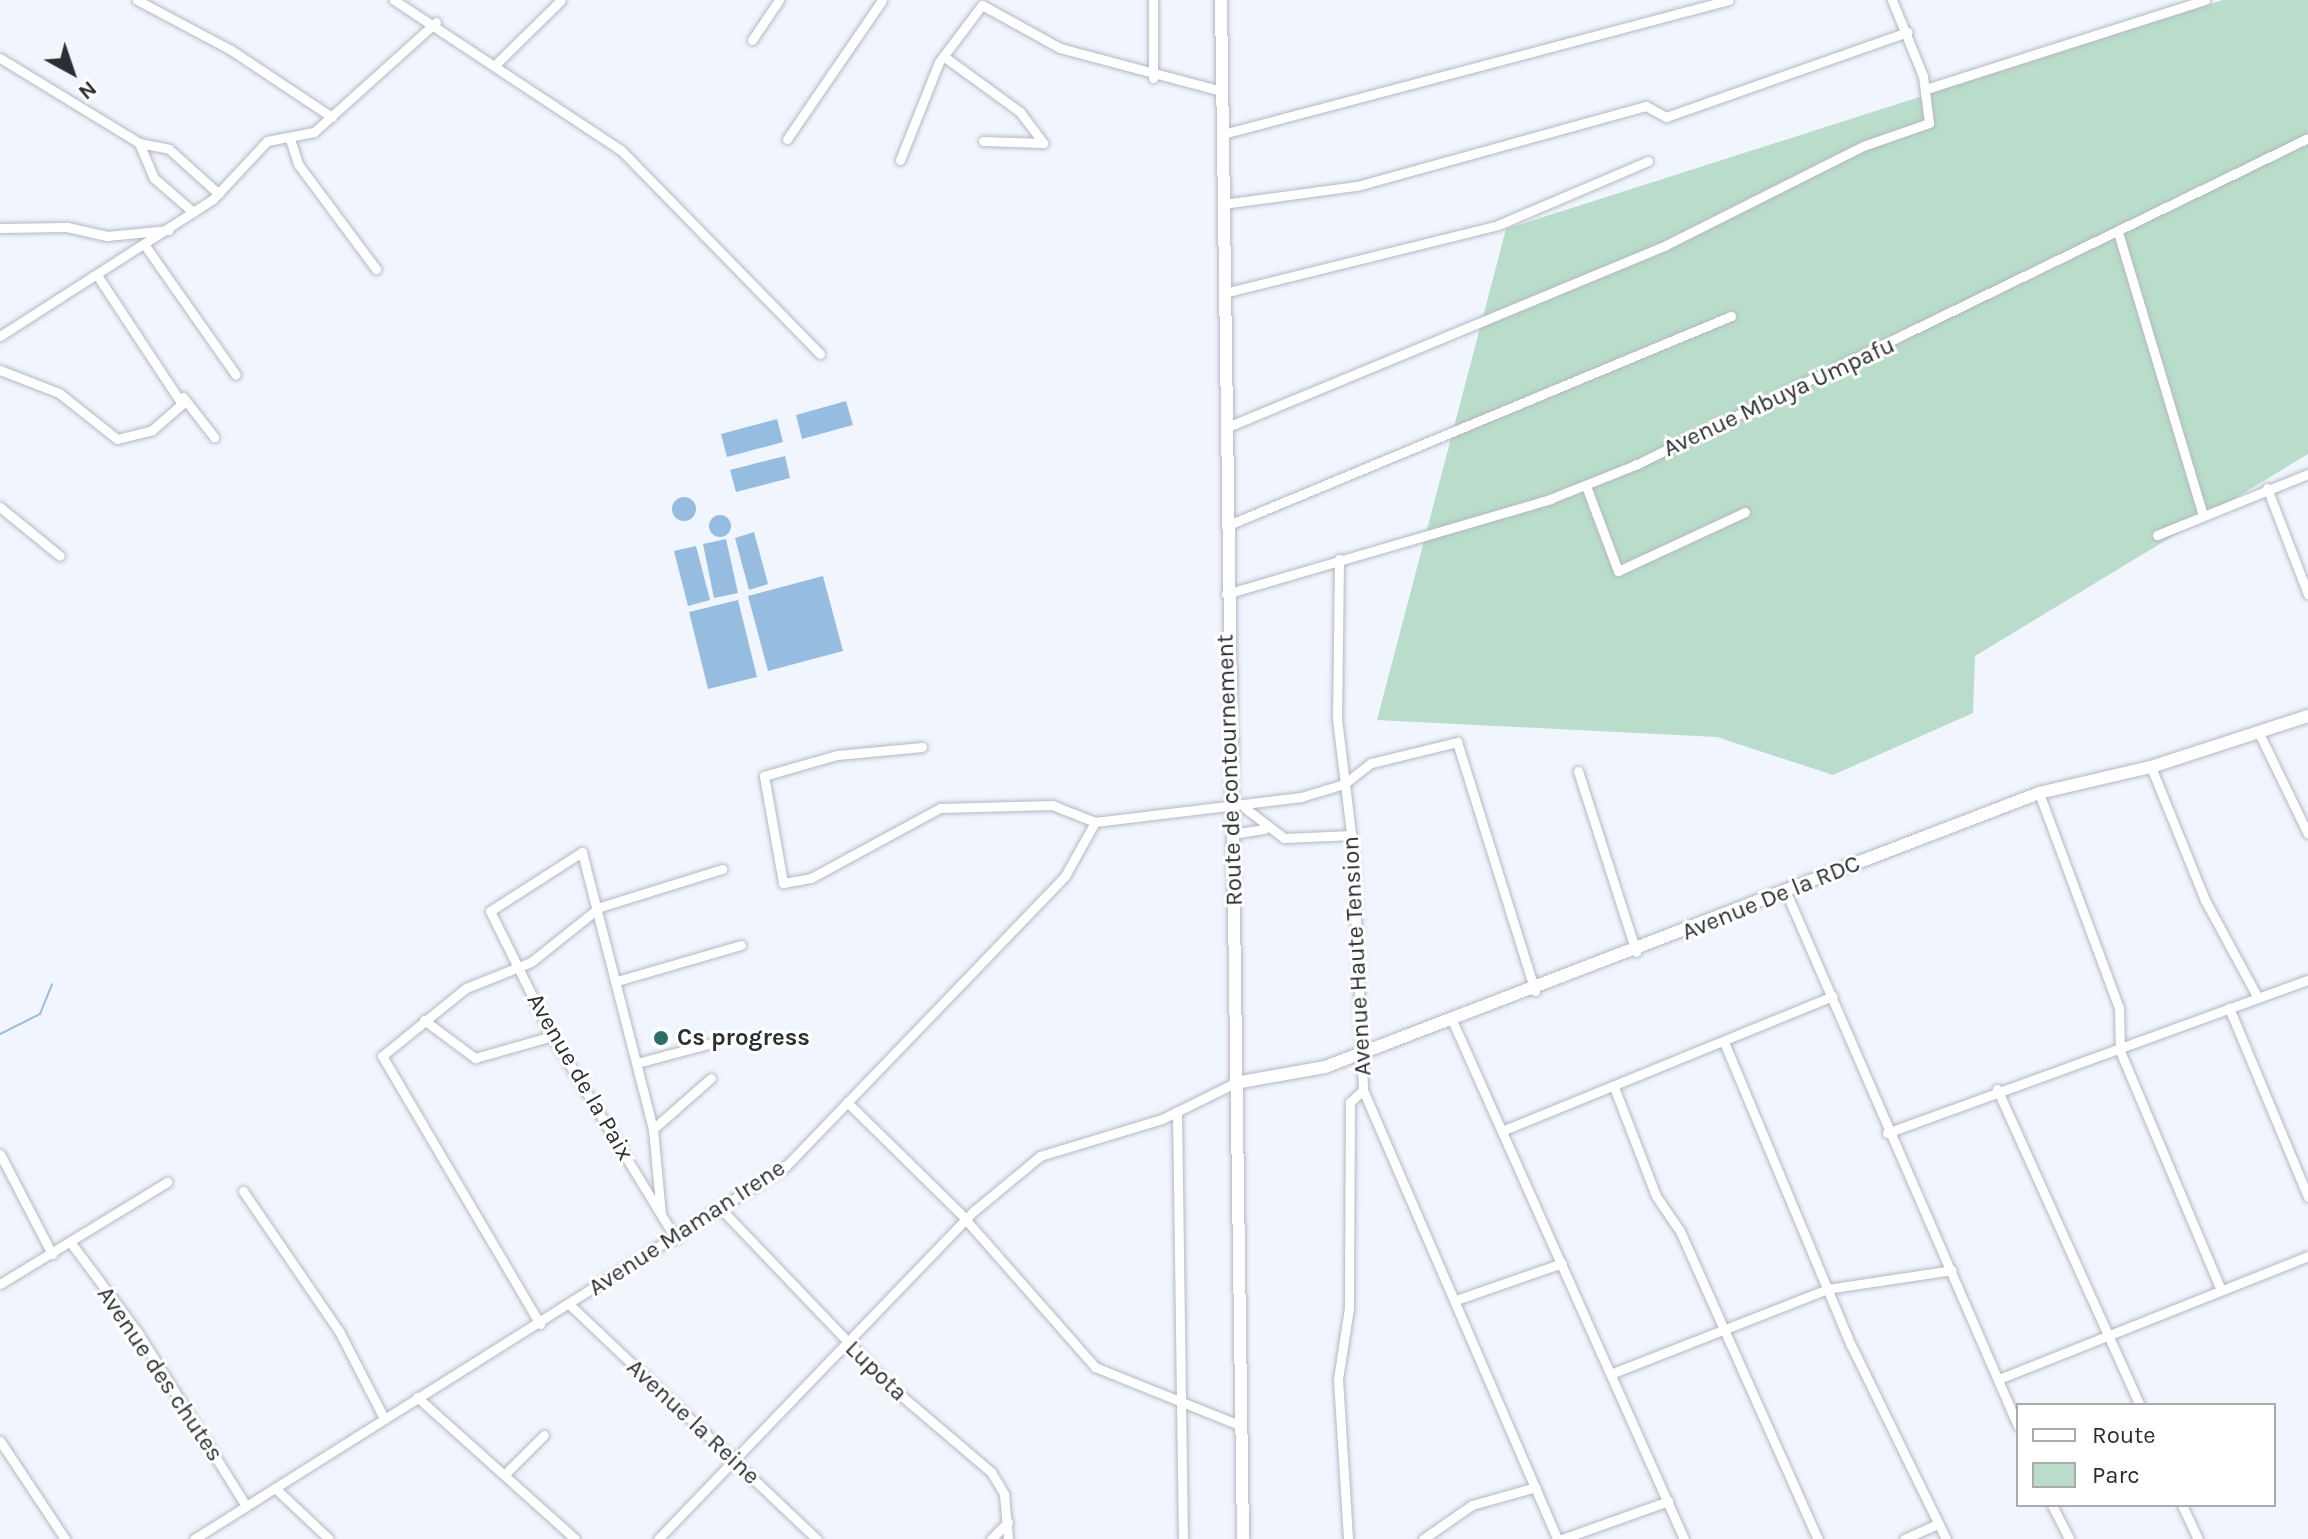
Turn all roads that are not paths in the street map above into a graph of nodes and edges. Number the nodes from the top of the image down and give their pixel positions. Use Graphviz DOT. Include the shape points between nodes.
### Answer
graph roads {
  1 [pos="137,0"];
  2 [pos="394,0"];
  3 [pos="560,0"];
  4 [pos="779,0"];
  5 [pos="882,0"];
  6 [pos="1153,0"];
  7 [pos="1221,0"];
  8 [pos="1729,0"];
  9 [pos="1892,0"];
  10 [pos="2205,0"];
  11 [pos="979,2"];
  12 [pos="436,22"];
  13 [pos="1907,32"];
  14 [pos="752,40"];
  15 [pos="0,58"];
  16 [pos="946,58"];
  17 [pos="498,62"];
  18 [pos="1153,78"];
  19 [pos="1926,89"];
  20 [pos="1222,91"];
  21 [pos="332,117"];
  22 [pos="1223,134"];
  23 [pos="2308,138"];
  24 [pos="290,139"];
  25 [pos="787,139"];
  26 [pos="983,141"];
  27 [pos="139,143"];
  28 [pos="900,160"];
  29 [pos="1648,161"];
  30 [pos="219,194"];
  31 [pos="1223,204"];
  32 [pos="193,212"];
  33 [pos="0,228"];
  34 [pos="169,230"];
  35 [pos="2118,232"];
  36 [pos="146,247"];
  37 [pos="376,269"];
  38 [pos="97,275"];
  39 [pos="1224,293"];
  40 [pos="1731,316"];
  41 [pos="0,336"];
  42 [pos="820,354"];
  43 [pos="0,370"];
  44 [pos="236,375"];
  45 [pos="183,397"];
  46 [pos="1225,428"];
  47 [pos="214,437"];
  48 [pos="2308,474"];
  49 [pos="1586,486"];
  50 [pos="2267,488"];
  51 [pos="0,507"];
  52 [pos="1745,512"];
  53 [pos="2203,515"];
  54 [pos="1226,526"];
  55 [pos="2157,535"];
  56 [pos="60,556"];
  57 [pos="1339,559"];
  58 [pos="1226,594"];
  59 [pos="2308,594"];
  60 [pos="2308,716"];
  61 [pos="2258,731"];
  62 [pos="922,747"];
  63 [pos="2151,767"];
  64 [pos="1578,771"];
  65 [pos="1344,784"];
  66 [pos="2039,793"];
  67 [pos="1238,808"];
  68 [pos="1095,822"];
  69 [pos="1265,829"];
  70 [pos="1232,834"];
  71 [pos="2308,834"];
  72 [pos="1352,835"];
  73 [pos="722,869"];
  74 [pos="1785,890"];
  75 [pos="600,907"];
  76 [pos="741,945"];
  77 [pos="1636,952"];
  78 [pos="518,969"];
  79 [pos="2308,980"];
  80 [pos="617,981"];
  81 [pos="1535,991"];
  82 [pos="1832,996"];
  83 [pos="2257,996"];
  84 [pos="2229,1008"];
  85 [pos="424,1020"];
  86 [pos="1452,1020"];
  87 [pos="552,1036"];
  88 [pos="1724,1042"];
  89 [pos="708,1044"];
  90 [pos="2120,1051"];
  91 [pos="1359,1053"];
  92 [pos="637,1063"];
  93 [pos="711,1078"];
  94 [pos="1235,1083"];
  95 [pos="1614,1087"];
  96 [pos="1997,1089"];
  97 [pos="1363,1090"];
  98 [pos="847,1102"];
  99 [pos="1177,1111"];
  100 [pos="653,1129"];
  101 [pos="1502,1131"];
  102 [pos="1887,1133"];
  103 [pos="0,1154"];
  104 [pos="167,1182"];
  105 [pos="243,1191"];
  106 [pos="2308,1197"];
  107 [pos="721,1209"];
  108 [pos="661,1214"];
  109 [pos="965,1221"];
  110 [pos="676,1239"];
  111 [pos="71,1243"];
  112 [pos="52,1254"];
  113 [pos="2308,1256"];
  114 [pos="1562,1263"];
  115 [pos="1952,1270"];
  116 [pos="0,1284"];
  117 [pos="1827,1289"];
  118 [pos="2221,1290"];
  119 [pos="1456,1300"];
  120 [pos="569,1304"];
  121 [pos="540,1324"];
  122 [pos="1725,1330"];
  123 [pos="2109,1330"];
  124 [pos="847,1343"];
  125 [pos="1613,1373"];
  126 [pos="1999,1379"];
  127 [pos="417,1397"];
  128 [pos="2139,1403"];
  129 [pos="1181,1405"];
  130 [pos="384,1418"];
  131 [pos="2016,1421"];
  132 [pos="1242,1426"];
  133 [pos="544,1435"];
  134 [pos="0,1441"];
  135 [pos="732,1460"];
  136 [pos="505,1474"];
  137 [pos="1536,1487"];
  138 [pos="275,1488"];
  139 [pos="1668,1501"];
  140 [pos="246,1506"];
  141 [pos="2053,1507"];
  142 [pos="2183,1507"];
  143 [pos="1008,1522"];
  144 [pos="1938,1524"];
  145 [pos="65,1539"];
  146 [pos="194,1539"];
  147 [pos="329,1539"];
  148 [pos="575,1539"];
  149 [pos="658,1539"];
  150 [pos="817,1539"];
  151 [pos="991,1539"];
  152 [pos="1008,1539"];
  153 [pos="1183,1539"];
  154 [pos="1243,1539"];
  155 [pos="1348,1539"];
  156 [pos="1423,1539"];
  157 [pos="1560,1539"];
  158 [pos="1684,1539"];
  159 [pos="1818,1539"];
  160 [pos="1904,1539"];
  161 [pos="1946,1539"];
  162 [pos="2069,1539"];
  163 [pos="2198,1539"];
  1 -- 21 [label="street" via="231,50"];
  2 -- 12 [label="street"];
  3 -- 17 [label="street"];
  4 -- 14 [label="street"];
  5 -- 25 [label="street"];
  6 -- 18 [label="street"];
  7 -- 20 [label="street, Route de contournement"];
  8 -- 22 [label="street"];
  9 -- 13 [label="street"];
  10 -- 19 [label="street"];
  11 -- 16 [label="street"];
  11 -- 18 [label="street" via="1026,34"];
  12 -- 17 [label="street"];
  12 -- 21 [label="street"];
  13 -- 19 [label="street"];
  13 -- 31 [label="street" via="1666,117 1646,106 1357,186"];
  15 -- 27 [label="street"];
  16 -- 26 [label="street" via="1020,112 1043,143"];
  16 -- 28 [label="street" via="926,87"];
  17 -- 42 [label="street" via="621,150"];
  18 -- 20 [label="street"];
  19 -- 46 [label="street" via="1929,123 1863,146 1666,245"];
  20 -- 22 [label="street, Route de contournement"];
  21 -- 24 [label="street"];
  22 -- 31 [label="street, Route de contournement"];
  23 -- 35 [label="street, Avenue Mbuya Umpafu"];
  24 -- 30 [label="street" via="267,141"];
  24 -- 37 [label="street" via="310,181"];
  27 -- 30 [label="street" via="169,149"];
  27 -- 32 [label="street" via="154,178"];
  29 -- 39 [label="street" via="1498,225"];
  30 -- 32 [label="street"];
  31 -- 39 [label="street, Route de contournement"];
  32 -- 34 [label="street"];
  33 -- 34 [label="street" via="107,236"];
  34 -- 36 [label="street"];
  35 -- 49 [label="street, Avenue Mbuya Umpafu"];
  35 -- 53 [label="street"];
  36 -- 38 [label="street"];
  36 -- 44 [label="street"];
  38 -- 41 [label="street"];
  38 -- 45 [label="street"];
  39 -- 46 [label="street, Route de contournement"];
  40 -- 54 [label="street"];
  43 -- 45 [label="street" via="59,393 117,439 152,430"];
  45 -- 47 [label="street"];
  46 -- 54 [label="street, Route de contournement"];
  48 -- 50 [label="street"];
  49 -- 52 [label="street" via="1618,571"];
  49 -- 57 [label="street, Avenue Mbuya Umpafu"];
  50 -- 53 [label="street"];
  50 -- 59 [label="street"];
  51 -- 56 [label="street"];
  53 -- 55 [label="street"];
  54 -- 58 [label="street, Route de contournement"];
  57 -- 58 [label="street, Avenue Mbuya Umpafu"];
  57 -- 65 [label="street, Avenue Haute Tension"];
  58 -- 67 [label="street, Route de contournement"];
  60 -- 61 [label="street, Avenue De la RDC"];
  61 -- 63 [label="street, Avenue De la RDC"];
  61 -- 71 [label="street"];
  62 -- 68 [label="street" via="837,755 764,776 782,881 811,878 940,808 1057,805"];
  63 -- 66 [label="street, Avenue De la RDC"];
  63 -- 83 [label="street" via="2205,900"];
  64 -- 77 [label="street"];
  65 -- 67 [label="street"];
  65 -- 72 [label="street, Avenue Haute Tension"];
  65 -- 81 [label="street" via="1371,763 1460,744 1498,889"];
  66 -- 74 [label="street, Avenue De la RDC"];
  66 -- 90 [label="street" via="2119,1008"];
  67 -- 68 [label="street"];
  67 -- 69 [label="street"];
  67 -- 70 [label="street, Route de contournement"];
  68 -- 98 [label="street, Avenue Maman Irene" via="1065,876"];
  69 -- 70 [label="street"];
  69 -- 72 [label="street" via="1284,838"];
  70 -- 94 [label="street, Route de contournement"];
  72 -- 91 [label="street, Avenue Haute Tension"];
  73 -- 75 [label="street"];
  74 -- 77 [label="street, Avenue De la RDC"];
  74 -- 82 [label="street"];
  75 -- 78 [label="street"];
  75 -- 78 [label="street, Avenue de la Paix" via="585,852 538,874 490,911"];
  75 -- 80 [label="street"];
  76 -- 80 [label="street"];
  77 -- 81 [label="street, Avenue De la RDC"];
  78 -- 85 [label="street" via="466,988"];
  78 -- 87 [label="street, Avenue de la Paix"];
  79 -- 83 [label="street"];
  80 -- 92 [label="street"];
  81 -- 86 [label="street, Avenue De la RDC"];
  82 -- 88 [label="street"];
  82 -- 102 [label="street"];
  83 -- 84 [label="street"];
  84 -- 90 [label="street"];
  84 -- 106 [label="street"];
  85 -- 87 [label="street" via="475,1058"];
  85 -- 121 [label="street" via="382,1061"];
  86 -- 91 [label="street, Avenue De la RDC"];
  86 -- 101 [label="street"];
  87 -- 108 [label="street, Avenue de la Paix"];
  88 -- 95 [label="street"];
  88 -- 117 [label="street"];
  89 -- 92 [label="street"];
  90 -- 96 [label="street"];
  90 -- 118 [label="street"];
  91 -- 94 [label="street, Avenue De la RDC" via="1325,1067"];
  91 -- 97 [label="street, Avenue Haute Tension"];
  92 -- 100 [label="street"];
  93 -- 100 [label="street"];
  94 -- 99 [label="street"];
  94 -- 132 [label="street, Route de contournement"];
  95 -- 101 [label="street"];
  95 -- 122 [label="street" via="1656,1196 1676,1223"];
  96 -- 102 [label="street"];
  96 -- 123 [label="street"];
  97 -- 119 [label="street"];
  97 -- 155 [label="street, Avenue Haute Tension" via="1350,1102 1349,1308 1338,1379"];
  98 -- 107 [label="street, Avenue Maman Irene" via="786,1166"];
  98 -- 109 [label="street"];
  99 -- 109 [label="street" via="1056,1146"];
  99 -- 129 [label="street"];
  100 -- 108 [label="street"];
  101 -- 114 [label="street"];
  102 -- 115 [label="street"];
  103 -- 112 [label="street"];
  104 -- 111 [label="street"];
  105 -- 130 [label="street" via="339,1331"];
  107 -- 110 [label="street, Avenue Maman Irene"];
  107 -- 124 [label="street, Lupota"];
  108 -- 110 [label="street, Avenue de la Paix"];
  109 -- 124 [label="street"];
  109 -- 129 [label="street" via="1095,1367"];
  110 -- 120 [label="street, Avenue Maman Irene"];
  111 -- 112 [label="street"];
  111 -- 140 [label="street, Avenue des chutes" via="138,1333"];
  112 -- 116 [label="street"];
  113 -- 118 [label="street"];
  114 -- 119 [label="street"];
  114 -- 125 [label="street"];
  115 -- 117 [label="street"];
  115 -- 126 [label="street"];
  117 -- 122 [label="street"];
  117 -- 144 [label="street"];
  118 -- 123 [label="street"];
  119 -- 137 [label="street"];
  120 -- 121 [label="street, Avenue Maman Irene"];
  120 -- 135 [label="street, Avenue la Reine"];
  121 -- 127 [label="street, Avenue Maman Irene"];
  122 -- 125 [label="street"];
  122 -- 159 [label="street"];
  123 -- 126 [label="street"];
  123 -- 128 [label="street"];
  124 -- 135 [label="street"];
  124 -- 143 [label="street, Lupota" via="991,1472 1004,1494"];
  125 -- 139 [label="street"];
  126 -- 131 [label="street"];
  127 -- 130 [label="street, Avenue Maman Irene"];
  127 -- 136 [label="street"];
  129 -- 132 [label="street"];
  129 -- 153 [label="street"];
  130 -- 138 [label="street, Avenue Maman Irene"];
  132 -- 154 [label="street, Route de contournement"];
  133 -- 136 [label="street"];
  134 -- 145 [label="street"];
  135 -- 149 [label="street"];
  135 -- 150 [label="street, Avenue la Reine"];
  136 -- 148 [label="street"];
  137 -- 156 [label="street" via="1472,1505"];
  137 -- 157 [label="street"];
  138 -- 140 [label="street, Avenue Maman Irene"];
  138 -- 147 [label="street"];
  139 -- 157 [label="street"];
  139 -- 158 [label="street"];
  140 -- 146 [label="street, Avenue Maman Irene"];
  141 -- 162 [label="street"];
  142 -- 163 [label="street"];
  143 -- 151 [label="street"];
  143 -- 152 [label="street, Lupota"];
  144 -- 160 [label="street"];
  144 -- 161 [label="street"];
}
